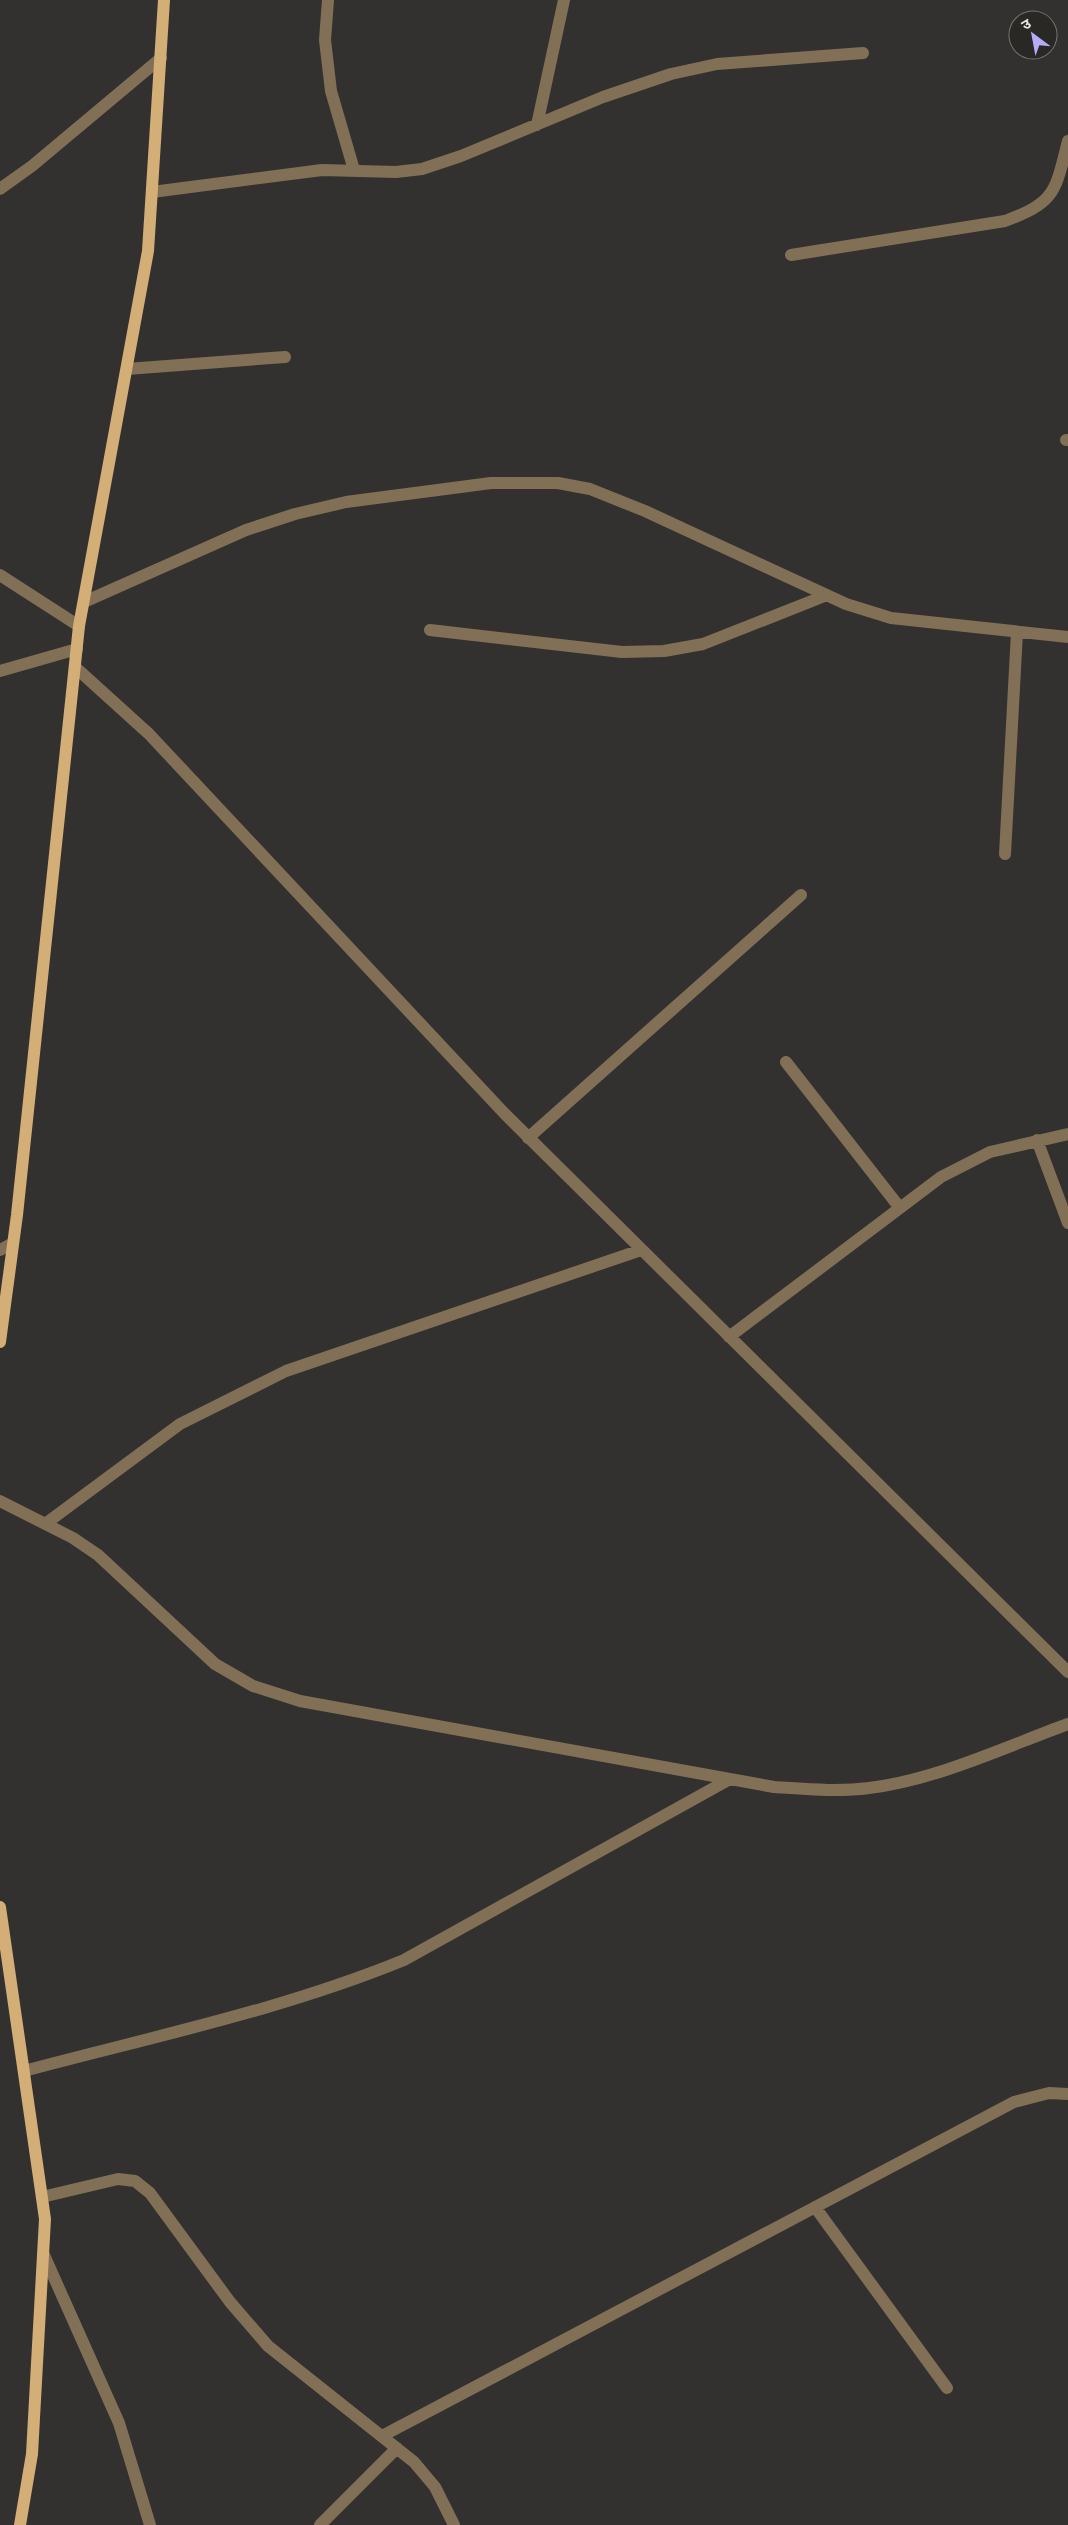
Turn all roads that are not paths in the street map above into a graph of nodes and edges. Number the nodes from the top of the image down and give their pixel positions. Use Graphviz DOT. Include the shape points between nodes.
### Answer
graph roads {
  1 [pos="164,0"];
  2 [pos="328,0"];
  3 [pos="564,0"];
  4 [pos="863,53"];
  5 [pos="161,58"];
  6 [pos="537,125"];
  7 [pos="1068,142"];
  8 [pos="354,170"];
  9 [pos="0,188"];
  10 [pos="152,192"];
  11 [pos="791,255"];
  12 [pos="285,357"];
  13 [pos="127,369"];
  14 [pos="0,575"];
  15 [pos="828,595"];
  16 [pos="84,602"];
  17 [pos="80,626"];
  18 [pos="430,630"];
  19 [pos="1017,632"];
  20 [pos="1068,637"];
  21 [pos="77,649"];
  22 [pos="75,667"];
  23 [pos="0,671"];
  24 [pos="1005,854"];
  25 [pos="801,895"];
  26 [pos="786,1062"];
  27 [pos="1068,1134"];
  28 [pos="528,1138"];
  29 [pos="1037,1140"];
  30 [pos="900,1208"];
  31 [pos="1068,1223"];
  32 [pos="13,1243"];
  33 [pos="0,1250"];
  34 [pos="641,1250"];
  35 [pos="729,1337"];
  36 [pos="0,1342"];
  37 [pos="0,1501"];
  38 [pos="45,1524"];
  39 [pos="1068,1672"];
  40 [pos="1068,1724"];
  41 [pos="730,1779"];
  42 [pos="0,1907"];
  43 [pos="24,2071"];
  44 [pos="1068,2094"];
  45 [pos="42,2197"];
  46 [pos="816,2207"];
  47 [pos="44,2255"];
  48 [pos="947,2388"];
  49 [pos="382,2436"];
  50 [pos="397,2448"];
  51 [pos="20,2525"];
  52 [pos="150,2525"];
  53 [pos="320,2525"];
  54 [pos="454,2525"];
  1 -- 5 [label="main road"];
  2 -- 8 [label="street" via="325,40 331,91"];
  3 -- 6 [label="street"];
  4 -- 6 [label="street" via="716,64 603,97"];
  5 -- 9 [label="street" via="32,166"];
  5 -- 10 [label="main road"];
  6 -- 8 [label="street" via="422,169 396,172"];
  7 -- 11 [label="street" via="1058,181 1048,199 1032,211 1005,221"];
  8 -- 10 [label="street" via="322,170"];
  10 -- 13 [label="main road" via="148,251"];
  12 -- 13 [label="street"];
  13 -- 16 [label="main road"];
  14 -- 17 [label="street"];
  15 -- 16 [label="street" via="590,489 558,482 491,482 381,497 295,514 246,530"];
  15 -- 18 [label="street" via="703,644 664,651 622,652"];
  15 -- 19 [label="street" via="891,618"];
  16 -- 17 [label="main road"];
  17 -- 21 [label="main road"];
  19 -- 20 [label="street"];
  19 -- 24 [label="street"];
  21 -- 22 [label="main road"];
  21 -- 23 [label="street"];
  22 -- 28 [label="street" via="149,734"];
  22 -- 32 [label="main road"];
  25 -- 28 [label="street"];
  26 -- 30 [label="street"];
  27 -- 29 [label="street"];
  28 -- 34 [label="street"];
  29 -- 30 [label="street" via="990,1152 942,1177"];
  29 -- 31 [label="street"];
  30 -- 35 [label="street"];
  32 -- 33 [label="street"];
  32 -- 36 [label="main road"];
  34 -- 35 [label="street"];
  34 -- 38 [label="street" via="286,1371 180,1424"];
  35 -- 39 [label="street"];
  37 -- 38 [label="street"];
  38 -- 41 [label="street" via="98,1555 215,1664 253,1686 300,1701"];
  40 -- 41 [label="street" via="917,1779 869,1788 774,1787"];
  41 -- 43 [label="street" via="404,1960 311,1995"];
  42 -- 43 [label="main road"];
  43 -- 45 [label="main road"];
  44 -- 46 [label="street" via="1050,2093 1014,2102"];
  45 -- 47 [label="main road"];
  45 -- 49 [label="street" via="118,2179 135,2181 150,2193 230,2302 268,2346"];
  46 -- 48 [label="street"];
  46 -- 49 [label="street"];
  47 -- 51 [label="main road" via="32,2454"];
  47 -- 52 [label="street" via="119,2423"];
  49 -- 50 [label="street"];
  50 -- 53 [label="street"];
  50 -- 54 [label="street" via="435,2487"];
}
